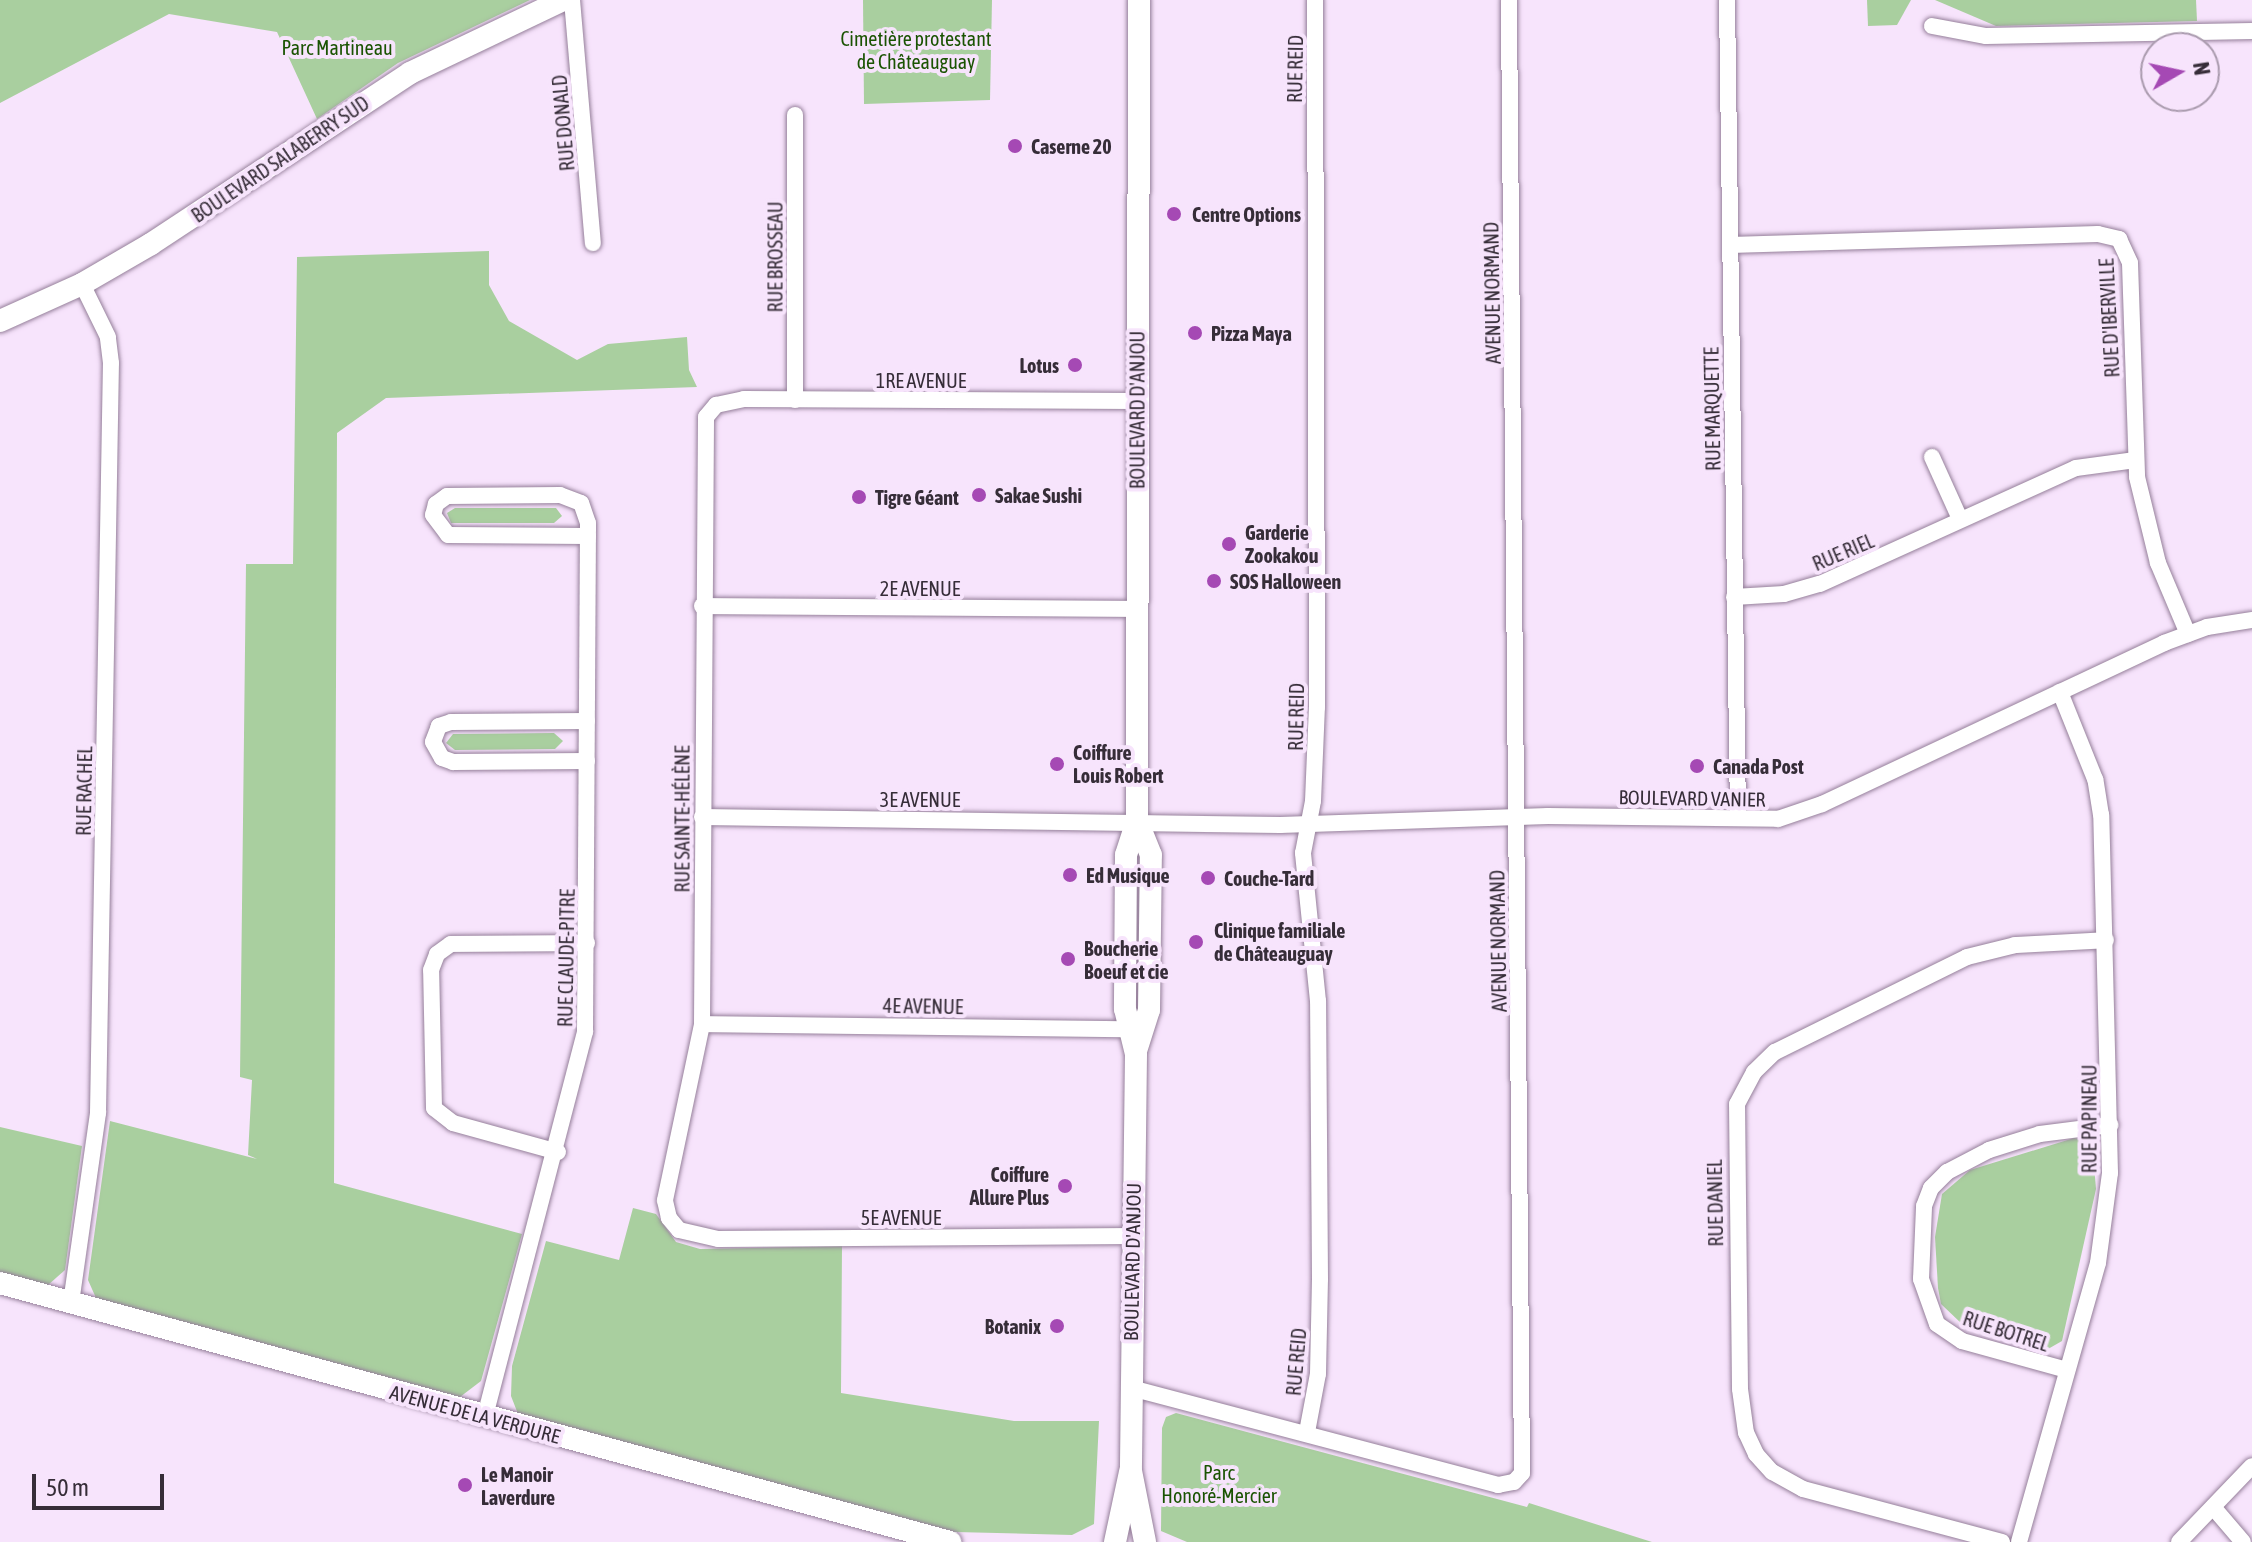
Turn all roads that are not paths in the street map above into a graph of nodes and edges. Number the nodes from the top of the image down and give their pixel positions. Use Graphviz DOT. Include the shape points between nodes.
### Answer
graph roads {
  1 [pos="563,0"];
  2 [pos="572,0"];
  3 [pos="1139,0"];
  4 [pos="1315,0"];
  5 [pos="1509,0"];
  6 [pos="1727,0"];
  7 [pos="1932,26"];
  8 [pos="2252,31"];
  9 [pos="795,115"];
  10 [pos="593,243"];
  11 [pos="1730,245"];
  12 [pos="82,284"];
  13 [pos="0,321"];
  14 [pos="795,400"];
  15 [pos="1136,401"];
  16 [pos="710,411"];
  17 [pos="1932,457"];
  18 [pos="2135,460"];
  19 [pos="1960,519"];
  20 [pos="588,536"];
  21 [pos="1734,597"];
  22 [pos="702,606"];
  23 [pos="1137,609"];
  24 [pos="2252,620"];
  25 [pos="2188,634"];
  26 [pos="2060,692"];
  27 [pos="587,721"];
  28 [pos="587,761"];
  29 [pos="702,817"];
  30 [pos="1517,817"];
  31 [pos="1738,818"];
  32 [pos="1137,821"];
  33 [pos="1309,822"];
  34 [pos="2106,940"];
  35 [pos="587,943"];
  36 [pos="702,1024"];
  37 [pos="1136,1029"];
  38 [pos="2110,1125"];
  39 [pos="558,1152"];
  40 [pos="673,1224"];
  41 [pos="1132,1236"];
  42 [pos="0,1283"];
  43 [pos="71,1303"];
  44 [pos="2067,1370"];
  45 [pos="1131,1388"];
  46 [pos="485,1416"];
  47 [pos="1307,1432"];
  48 [pos="2252,1466"];
  49 [pos="1131,1471"];
  50 [pos="2213,1507"];
  51 [pos="950,1542"];
  52 [pos="1115,1542"];
  53 [pos="1145,1542"];
  54 [pos="2002,1542"];
  55 [pos="2019,1542"];
  56 [pos="2179,1542"];
  57 [pos="2243,1542"];
  1 -- 12 [label="street, BOULEVARD SALABERRY SUD" via="410,73"];
  2 -- 10 [label="street, RUE DONALD"];
  3 -- 15 [label="street, BOULEVARD D'ANJOU"];
  4 -- 33 [label="street, RUE REID" via="1317,707"];
  5 -- 30 [label="street, AVENUE NORMAND"];
  6 -- 11 [label="street, RUE MARQUETTE"];
  7 -- 8 [label="street" via="1986,36"];
  9 -- 14 [label="street, RUE BROSSEAU"];
  11 -- 18 [label="street, RUE D'IBERVILLE" via="2098,234 2119,239 2128,253 2131,277"];
  11 -- 21 [label="street, RUE MARQUETTE"];
  12 -- 13 [label="street, BOULEVARD SALABERRY SUD"];
  12 -- 43 [label="street, RUE RACHEL" via="108,337 111,363 99,1104"];
  14 -- 15 [label="street, 1RE AVENUE"];
  14 -- 16 [label="street, 1RE AVENUE" via="733,400"];
  15 -- 23 [label="street, BOULEVARD D'ANJOU"];
  16 -- 22 [label="street, RUE SAINTE-HÉLÈNE" via="703,432"];
  17 -- 19 [label="street"];
  18 -- 19 [label="street, RUE RIEL" via="2076,468"];
  18 -- 25 [label="street, RUE D'IBERVILLE" via="2156,558"];
  19 -- 21 [label="street, RUE RIEL" via="1820,584 1784,594"];
  20 -- 20 [label="street, RUE CLAUDE-PITRE" via="585,508 560,495 447,496 436,504 433,515 448,535"];
  20 -- 27 [label="street, RUE CLAUDE-PITRE"];
  21 -- 31 [label="street, RUE MARQUETTE"];
  22 -- 23 [label="street, 2E AVENUE"];
  22 -- 29 [label="street, RUE SAINTE-HÉLÈNE"];
  23 -- 32 [label="street, BOULEVARD D'ANJOU"];
  24 -- 25 [label="street, BOULEVARD VANIER"];
  25 -- 26 [label="street, BOULEVARD VANIER"];
  26 -- 31 [label="street, BOULEVARD VANIER" via="1819,806 1778,819"];
  26 -- 34 [label="street, RUE PAPINEAU" via="2098,795"];
  27 -- 28 [label="street, RUE CLAUDE-PITRE"];
  27 -- 28 [label="street" via="451,722 439,726 433,742 442,758 453,762"];
  28 -- 35 [label="street, RUE CLAUDE-PITRE"];
  29 -- 32 [label="street, 3E AVENUE"];
  29 -- 36 [label="street, RUE SAINTE-HÉLÈNE"];
  30 -- 31 [label="street, BOULEVARD VANIER"];
  30 -- 33 [label="street, BOULEVARD VANIER"];
  30 -- 47 [label="street, AVENUE NORMAND" via="1522,1473 1514,1482 1498,1485"];
  32 -- 33 [label="street, BOULEVARD VANIER"];
  32 -- 37 [label="street, BOULEVARD D'ANJOU" via="1126,855 1125,1009"];
  33 -- 47 [label="street, RUE REID" via="1303,853 1318,1011 1320,1279 1318,1374"];
  34 -- 38 [label="street, RUE PAPINEAU"];
  34 -- 54 [label="street, RUE DANIEL" via="2007,946 1962,959 1775,1052 1754,1072 1737,1104 1740,1389 1746,1433 1756,1454 1791,1485"];
  35 -- 39 [label="street, RUE CLAUDE-PITRE" via="585,1032"];
  35 -- 39 [label="street" via="451,944 437,954 431,970 434,1108 453,1123"];
  36 -- 37 [label="street, 4E AVENUE"];
  36 -- 40 [label="street, RUE SAINTE-HÉLÈNE" via="666,1191"];
  37 -- 41 [label="street, BOULEVARD D'ANJOU"];
  38 -- 44 [label="street, RUE PAPINEAU" via="2103,1240"];
  38 -- 44 [label="street, RUE BOTREL" via="2040,1134 1989,1150 1947,1172 1931,1188 1924,1206 1921,1279 1937,1324 1962,1341"];
  39 -- 46 [label="street, RUE CLAUDE-PITRE"];
  40 -- 41 [label="street, 5E AVENUE" via="691,1236 725,1240"];
  41 -- 45 [label="street, BOULEVARD D'ANJOU"];
  42 -- 43 [label="street, AVENUE DE LA VERDURE"];
  43 -- 46 [label="street, AVENUE DE LA VERDURE"];
  44 -- 55 [label="street, RUE PAPINEAU"];
  45 -- 47 [label="street, AVENUE NORMAND"];
  45 -- 49 [label="street, BOULEVARD D'ANJOU"];
  46 -- 51 [label="street, AVENUE DE LA VERDURE"];
  48 -- 50 [label="street"];
  49 -- 52 [label="street, BOULEVARD D'ANJOU"];
  49 -- 53 [label="street, BOULEVARD D'ANJOU"];
  50 -- 56 [label="street"];
  50 -- 57 [label="street"];
}
